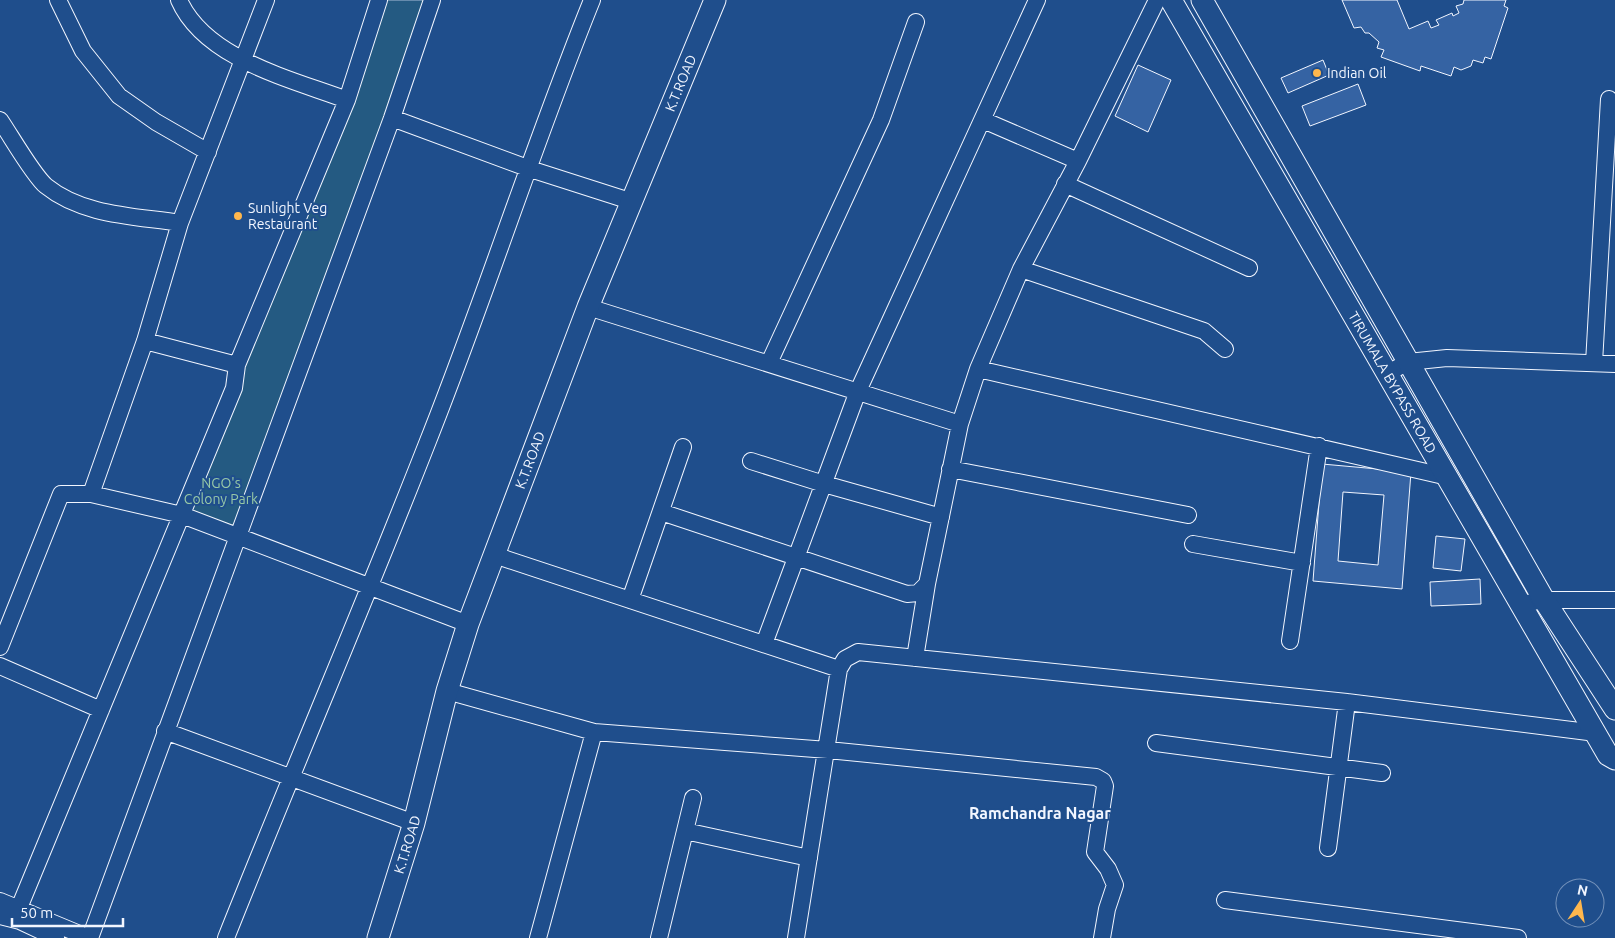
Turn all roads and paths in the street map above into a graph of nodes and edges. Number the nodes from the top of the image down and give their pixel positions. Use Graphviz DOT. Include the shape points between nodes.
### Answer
graph roads {
  1 [pos="58,0"];
  2 [pos="180,0"];
  3 [pos="266,0"];
  4 [pos="379,0"];
  5 [pos="432,0"];
  6 [pos="592,0"];
  7 [pos="715,0"];
  8 [pos="1037,0"];
  9 [pos="1157,0"];
  10 [pos="1171,0"];
  11 [pos="1202,0"];
  12 [pos="916,22"];
  13 [pos="243,60"];
  14 [pos="1609,99"];
  15 [pos="347,100"];
  16 [pos="392,118"];
  17 [pos="0,120"];
  18 [pos="983,120"];
  19 [pos="208,152"];
  20 [pos="1078,160"];
  21 [pos="530,169"];
  22 [pos="1065,184"];
  23 [pos="630,201"];
  24 [pos="180,223"];
  25 [pos="1249,268"];
  26 [pos="1021,269"];
  27 [pos="588,307"];
  28 [pos="146,341"];
  29 [pos="1225,349"];
  30 [pos="1408,362"];
  31 [pos="769,363"];
  32 [pos="1594,363"];
  33 [pos="1615,364"];
  34 [pos="237,365"];
  35 [pos="978,369"];
  36 [pos="1388,373"];
  37 [pos="858,391"];
  38 [pos="960,424"];
  39 [pos="1319,446"];
  40 [pos="684,447"];
  41 [pos="752,461"];
  42 [pos="950,469"];
  43 [pos="1448,477"];
  44 [pos="824,484"];
  45 [pos="91,494"];
  46 [pos="661,512"];
  47 [pos="182,514"];
  48 [pos="1188,515"];
  49 [pos="940,517"];
  50 [pos="237,536"];
  51 [pos="1193,544"];
  52 [pos="494,555"];
  53 [pos="797,557"];
  54 [pos="1302,563"];
  55 [pos="926,584"];
  56 [pos="368,586"];
  57 [pos="630,600"];
  58 [pos="1544,600"];
  59 [pos="1615,600"];
  60 [pos="1522,604"];
  61 [pos="468,624"];
  62 [pos="1290,641"];
  63 [pos="764,644"];
  64 [pos="0,647"];
  65 [pos="915,658"];
  66 [pos="0,666"];
  67 [pos="839,669"];
  68 [pos="446,691"];
  69 [pos="1611,698"];
  70 [pos="1347,702"];
  71 [pos="101,710"];
  72 [pos="165,731"];
  73 [pos="594,732"];
  74 [pos="1596,733"];
  75 [pos="1156,744"];
  76 [pos="828,750"];
  77 [pos="1613,760"];
  78 [pos="1338,768"];
  79 [pos="1382,773"];
  80 [pos="291,776"];
  81 [pos="693,798"];
  82 [pos="414,823"];
  83 [pos="685,831"];
  84 [pos="1328,848"];
  85 [pos="809,858"];
  86 [pos="1225,900"];
  87 [pos="0,901"];
  88 [pos="19,908"];
  89 [pos="0,916"];
  90 [pos="377,936"];
  91 [pos="56,938"];
  92 [pos="89,938"];
  93 [pos="226,938"];
  94 [pos="538,938"];
  95 [pos="659,938"];
  96 [pos="796,938"];
  97 [pos="1102,938"];
  98 [pos="1518,938"];
  1 -- 19 [label="street" via="83,51 120,96 156,122"];
  2 -- 13 [label="street" via="184,11 202,33 217,46"];
  3 -- 13 [label="street"];
  4 -- 15 [label="street"];
  5 -- 16 [label="street"];
  6 -- 21 [label="street"];
  7 -- 23 [label="main road, K.T.ROAD"];
  8 -- 18 [label="street"];
  9 -- 20 [label="street"];
  10 -- 36 [label="main road, TIRUMALA BYPASS ROAD"];
  11 -- 30 [label="main road, TIRUMALA BYPASS ROAD"];
  12 -- 31 [label="street" via="881,120"];
  13 -- 15 [label="street"];
  13 -- 19 [label="street"];
  14 -- 32 [label="street"];
  15 -- 34 [label="street"];
  16 -- 21 [label="street"];
  16 -- 50 [label="street"];
  17 -- 24 [label="street" via="45,185 68,200 90,209"];
  18 -- 20 [label="street"];
  18 -- 37 [label="street"];
  19 -- 24 [label="street"];
  20 -- 22 [label="street"];
  21 -- 23 [label="street"];
  21 -- 56 [label="street" via="428,441"];
  22 -- 25 [label="street"];
  22 -- 26 [label="street"];
  23 -- 27 [label="main road, K.T.ROAD"];
  24 -- 28 [label="street"];
  26 -- 29 [label="street" via="1204,331"];
  26 -- 35 [label="street"];
  27 -- 31 [label="street"];
  27 -- 52 [label="main road, K.T.ROAD"];
  28 -- 34 [label="street"];
  28 -- 45 [label="street"];
  30 -- 32 [label="street" via="1448,358"];
  30 -- 36 [label="street"];
  30 -- 58 [label="main road, TIRUMALA BYPASS ROAD"];
  31 -- 37 [label="street"];
  32 -- 33 [label="street"];
  34 -- 47 [label="street" via="234,388"];
  35 -- 38 [label="street"];
  35 -- 39 [label="street"];
  36 -- 43 [label="main road, TIRUMALA BYPASS ROAD"];
  37 -- 38 [label="street"];
  37 -- 44 [label="street"];
  38 -- 42 [label="street"];
  39 -- 43 [label="street"];
  39 -- 54 [label="street"];
  40 -- 46 [label="street"];
  41 -- 44 [label="street"];
  42 -- 48 [label="street"];
  42 -- 49 [label="street"];
  43 -- 60 [label="main road, TIRUMALA BYPASS ROAD"];
  44 -- 49 [label="street"];
  44 -- 53 [label="street"];
  45 -- 47 [label="street"];
  45 -- 64 [label="street" via="61,494"];
  46 -- 53 [label="street"];
  46 -- 57 [label="street"];
  47 -- 50 [label="street"];
  47 -- 71 [label="street"];
  49 -- 55 [label="street"];
  50 -- 56 [label="street"];
  50 -- 72 [label="street"];
  51 -- 54 [label="street"];
  52 -- 57 [label="street"];
  52 -- 61 [label="main road, K.T.ROAD"];
  53 -- 55 [label="street" via="907,594 918,593"];
  53 -- 63 [label="street"];
  54 -- 62 [label="street"];
  55 -- 65 [label="street"];
  56 -- 61 [label="street"];
  56 -- 80 [label="street"];
  57 -- 63 [label="street"];
  58 -- 59 [label="street"];
  58 -- 60 [label="street"];
  58 -- 69 [label="main road, TIRUMALA BYPASS ROAD"];
  60 -- 74 [label="main road, TIRUMALA BYPASS ROAD"];
  61 -- 68 [label="main road, K.T.ROAD"];
  63 -- 67 [label="street"];
  65 -- 67 [label="street" via="858,652 845,659"];
  65 -- 70 [label="street"];
  66 -- 71 [label="street"];
  67 -- 76 [label="street"];
  68 -- 73 [label="street"];
  68 -- 82 [label="main road, K.T.ROAD"];
  70 -- 74 [label="street"];
  70 -- 78 [label="street"];
  71 -- 88 [label="street"];
  72 -- 80 [label="street"];
  72 -- 92 [label="street"];
  73 -- 76 [label="street"];
  73 -- 94 [label="street"];
  74 -- 77 [label="main road, TIRUMALA BYPASS ROAD"];
  75 -- 78 [label="street"];
  76 -- 85 [label="street"];
  76 -- 97 [label="street" via="1103,780 1105,786 1095,852 1115,885"];
  78 -- 79 [label="street"];
  78 -- 84 [label="street"];
  80 -- 82 [label="street"];
  80 -- 93 [label="street"];
  81 -- 83 [label="street"];
  82 -- 90 [label="main road, K.T.ROAD"];
  83 -- 85 [label="street"];
  83 -- 95 [label="street"];
  85 -- 96 [label="street"];
  86 -- 98 [label="street"];
  87 -- 88 [label="street"];
  88 -- 92 [label="street"];
  89 -- 91 [label="street" via="20,921"];
}
